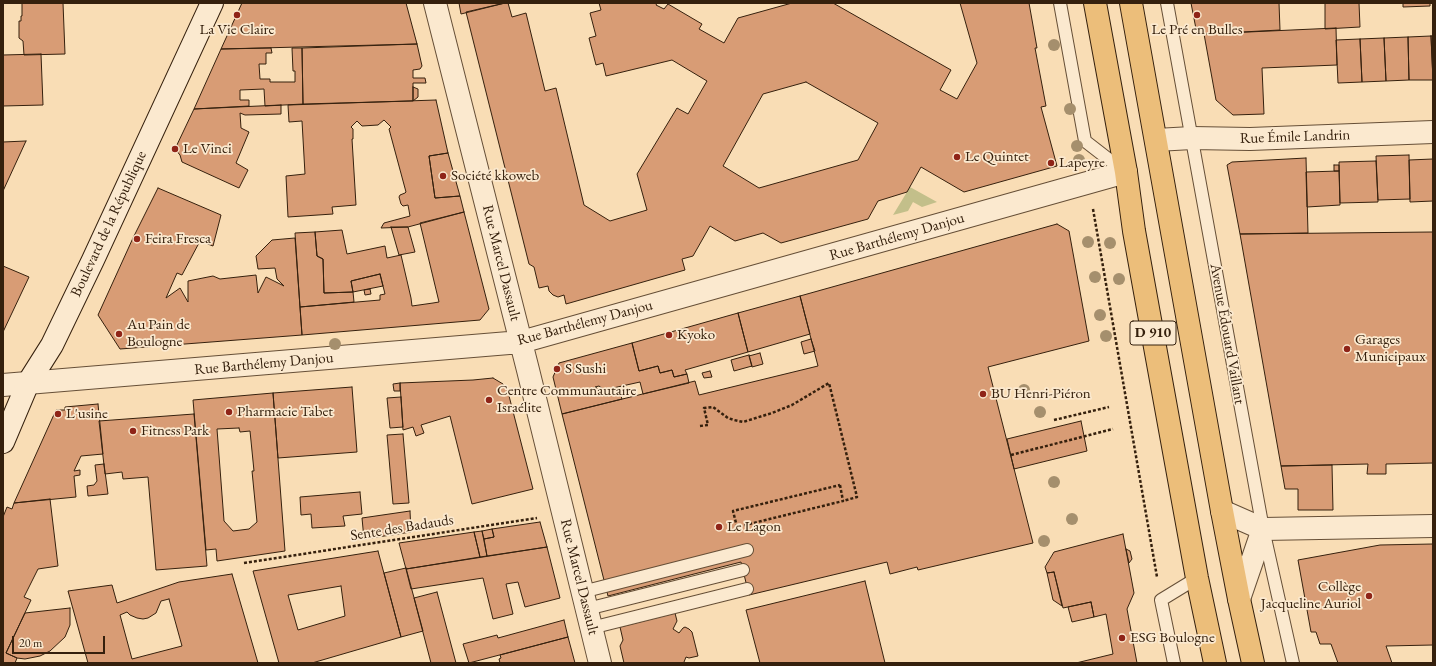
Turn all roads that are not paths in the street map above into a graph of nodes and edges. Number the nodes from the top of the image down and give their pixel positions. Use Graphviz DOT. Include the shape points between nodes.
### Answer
graph roads {
  1 [pos="212,3"];
  2 [pos="435,3"];
  3 [pos="1060,3"];
  4 [pos="1095,3"];
  5 [pos="1131,3"];
  6 [pos="1168,3"];
  7 [pos="1433,132"];
  8 [pos="1192,138"];
  9 [pos="1156,140"];
  10 [pos="1126,172"];
  11 [pos="521,342"];
  12 [pos="28,383"];
  13 [pos="3,385"];
  14 [pos="3,442"];
  15 [pos="1222,511"];
  16 [pos="1433,526"];
  17 [pos="1263,529"];
  18 [pos="747,550"];
  19 [pos="743,570"];
  20 [pos="1197,578"];
  21 [pos="747,589"];
  22 [pos="1238,599"];
  23 [pos="587,610"];
  24 [pos="600,663"];
  25 [pos="1174,663"];
  26 [pos="1215,663"];
  27 [pos="1253,663"];
  28 [pos="1293,663"];
  1 -- 12 [label="street, Boulevard de la République" via="52,345"];
  2 -- 11 [label="street, Rue Marcel Dassault"];
  3 -- 10 [label="lane" via="1085,141"];
  4 -- 10 [label="main road, D 910"];
  5 -- 9 [label="main road, D 910"];
  6 -- 8 [label="lane, Avenue Édouard Vaillant"];
  7 -- 8 [label="street, Rue Émile Landrin" via="1250,139"];
  8 -- 9 [label="street, Rue Émile Landrin"];
  8 -- 17 [label="lane, Avenue Édouard Vaillant"];
  9 -- 15 [label="main road, D 910"];
  10 -- 11 [label="street, Rue Barthélemy Danjou"];
  10 -- 20 [label="main road, D 910" via="1134,231"];
  11 -- 12 [label="street, Rue Barthélemy Danjou"];
  11 -- 23 [label="street, Rue Marcel Dassault"];
  12 -- 13 [label="street, Rue Barthélemy Danjou"];
  12 -- 14 [label="street, Boulevard de la République"];
  15 -- 17 [label="street"];
  15 -- 22 [label="main road, D 910"];
  16 -- 17 [label="street"];
  17 -- 22 [label="street"];
  17 -- 28 [label="lane, Avenue Édouard Vaillant"];
  18 -- 23 [label="lane"];
  19 -- 23 [label="lane"];
  20 -- 25 [label="lane" via="1161,600"];
  20 -- 26 [label="main road, D 910"];
  21 -- 23 [label="lane"];
  22 -- 27 [label="main road, D 910"];
  23 -- 24 [label="street, Rue Marcel Dassault"];
}
